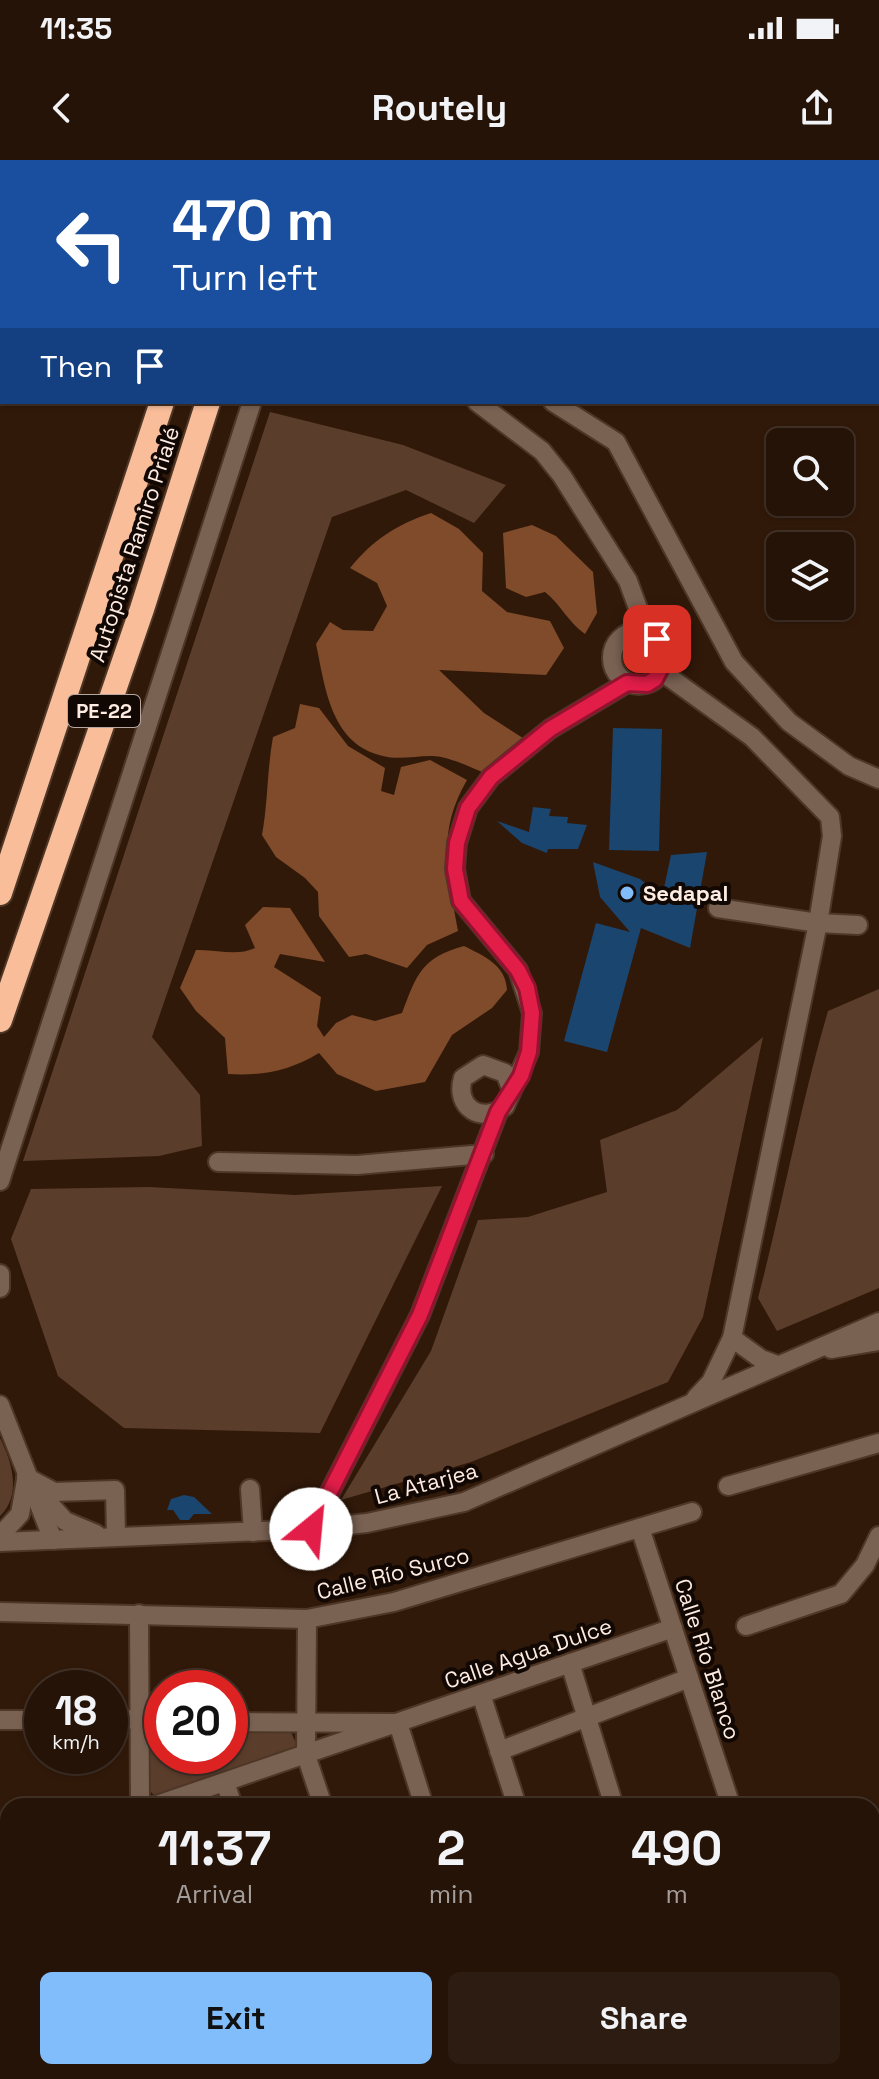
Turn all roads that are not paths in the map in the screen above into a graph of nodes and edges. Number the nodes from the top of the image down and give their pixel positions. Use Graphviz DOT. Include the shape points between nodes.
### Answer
graph roads {
  1 [pos="161,404"];
  2 [pos="207,404"];
  3 [pos="251,404"];
  4 [pos="480,404"];
  5 [pos="556,404"];
  6 [pos="647,633"];
  7 [pos="662,672"];
  8 [pos="627,683"];
  9 [pos="879,779"];
  10 [pos="0,893"];
  11 [pos="718,908"];
  12 [pos="818,923"];
  13 [pos="858,925"];
  14 [pos="0,1020"];
  15 [pos="511,1088"];
  16 [pos="498,1112"];
  17 [pos="484,1154"];
  18 [pos="218,1162"];
  19 [pos="0,1181"];
  20 [pos="0,1274"];
  21 [pos="0,1288"];
  22 [pos="879,1322"];
  23 [pos="732,1338"];
  24 [pos="879,1341"];
  25 [pos="810,1351"];
  26 [pos="777,1365"];
  27 [pos="0,1405"];
  28 [pos="688,1406"];
  29 [pos="5,1429"];
  30 [pos="879,1443"];
  31 [pos="26,1477"];
  32 [pos="728,1486"];
  33 [pos="250,1489"];
  34 [pos="692,1512"];
  35 [pos="640,1528"];
  36 [pos="311,1529"];
  37 [pos="253,1532"];
  38 [pos="0,1536"];
  39 [pos="879,1536"];
  40 [pos="111,1537"];
  41 [pos="53,1540"];
  42 [pos="0,1542"];
  43 [pos="0,1612"];
  44 [pos="139,1614"];
  45 [pos="307,1619"];
  46 [pos="746,1626"];
  47 [pos="673,1628"];
  48 [pos="570,1663"];
  49 [pos="689,1678"];
  50 [pos="481,1694"];
  51 [pos="587,1717"];
  52 [pos="128,1719"];
  53 [pos="139,1719"];
  54 [pos="144,1719"];
  55 [pos="0,1720"];
  56 [pos="24,1720"];
  57 [pos="248,1723"];
  58 [pos="398,1723"];
  59 [pos="306,1725"];
  60 [pos="499,1751"];
  61 [pos="306,1755"];
  62 [pos="225,1782"];
  63 [pos="140,1798"];
  64 [pos="178,1798"];
  65 [pos="230,1798"];
  66 [pos="320,1798"];
  67 [pos="421,1798"];
  68 [pos="514,1798"];
  69 [pos="612,1798"];
  70 [pos="728,1798"];
  1 -- 10 [label="highway, Autopista Ramiro Prialé / PE-22"];
  2 -- 14 [label="highway, Autopista Ramiro Prialé / PE-22"];
  3 -- 19 [label="street"];
  4 -- 6 [label="street" via="542,451 562,476 628,581"];
  5 -- 9 [label="street" via="616,442 734,662 789,722 849,766"];
  6 -- 7 [label="street" via="664,648"];
  6 -- 8 [label="street" via="624,635 616,643 613,666"];
  7 -- 8 [label="street" via="647,684"];
  7 -- 12 [label="street" via="752,737 830,817 832,836"];
  8 -- 15 [label="street" via="550,729 491,777 468,808 457,843 461,901 518,970 532,1013 529,1052"];
  11 -- 12 [label="street"];
  12 -- 13 [label="street"];
  12 -- 23 [label="street"];
  15 -- 16 [label="street"];
  15 -- 16 [label="street" via="505,1073 491,1065 475,1067 463,1078 461,1094 468,1109 483,1115"];
  16 -- 17 [label="street"];
  17 -- 18 [label="street" via="357,1165"];
  17 -- 36 [label="street" via="420,1315"];
  20 -- 21 [label="street"];
  22 -- 25 [label="street, La Atarjea"];
  23 -- 26 [label="street"];
  23 -- 28 [label="street" via="711,1382"];
  24 -- 25 [label="street"];
  25 -- 26 [label="street, La Atarjea"];
  26 -- 28 [label="street, La Atarjea"];
  27 -- 29 [label="street"];
  28 -- 36 [label="street, La Atarjea" via="464,1502"];
  29 -- 31 [label="street"];
  30 -- 32 [label="street"];
  31 -- 38 [label="street" via="20,1514"];
  31 -- 40 [label="street" via="65,1521"];
  31 -- 40 [label="street" via="54,1492 115,1490"];
  31 -- 41 [label="street"];
  33 -- 37 [label="street"];
  34 -- 35 [label="street, Calle Río Surco"];
  35 -- 45 [label="street, Calle Río Surco" via="394,1602"];
  35 -- 47 [label="street, Calle Río Blanco"];
  36 -- 37 [label="street, La Atarjea"];
  37 -- 40 [label="street, La Atarjea"];
  39 -- 46 [label="street" via="865,1565 841,1594"];
  40 -- 41 [label="street, La Atarjea"];
  41 -- 42 [label="street, La Atarjea"];
  43 -- 44 [label="street, Calle Río Surco"];
  44 -- 45 [label="street, Calle Río Surco"];
  44 -- 53 [label="street"];
  45 -- 59 [label="street"];
  47 -- 48 [label="street, Calle Agua Dulce"];
  47 -- 49 [label="street, Calle Río Blanco"];
  48 -- 50 [label="street, Calle Agua Dulce"];
  48 -- 51 [label="street"];
  49 -- 51 [label="street"];
  49 -- 70 [label="street, Calle Río Blanco"];
  50 -- 58 [label="street, Calle Agua Dulce"];
  50 -- 60 [label="street"];
  51 -- 60 [label="street"];
  51 -- 69 [label="street"];
  52 -- 53 [label="street"];
  53 -- 54 [label="street"];
  53 -- 63 [label="street"];
  55 -- 56 [label="street"];
  57 -- 59 [label="street, Calle Agua Dulce"];
  58 -- 59 [label="street, Calle Agua Dulce"];
  58 -- 61 [label="street, Calle Agua Dulce"];
  58 -- 67 [label="street"];
  59 -- 61 [label="street"];
  60 -- 68 [label="street"];
  61 -- 62 [label="street, Calle Agua Dulce"];
  61 -- 66 [label="street"];
  62 -- 64 [label="street, Calle Agua Dulce"];
  62 -- 65 [label="street"];
}
